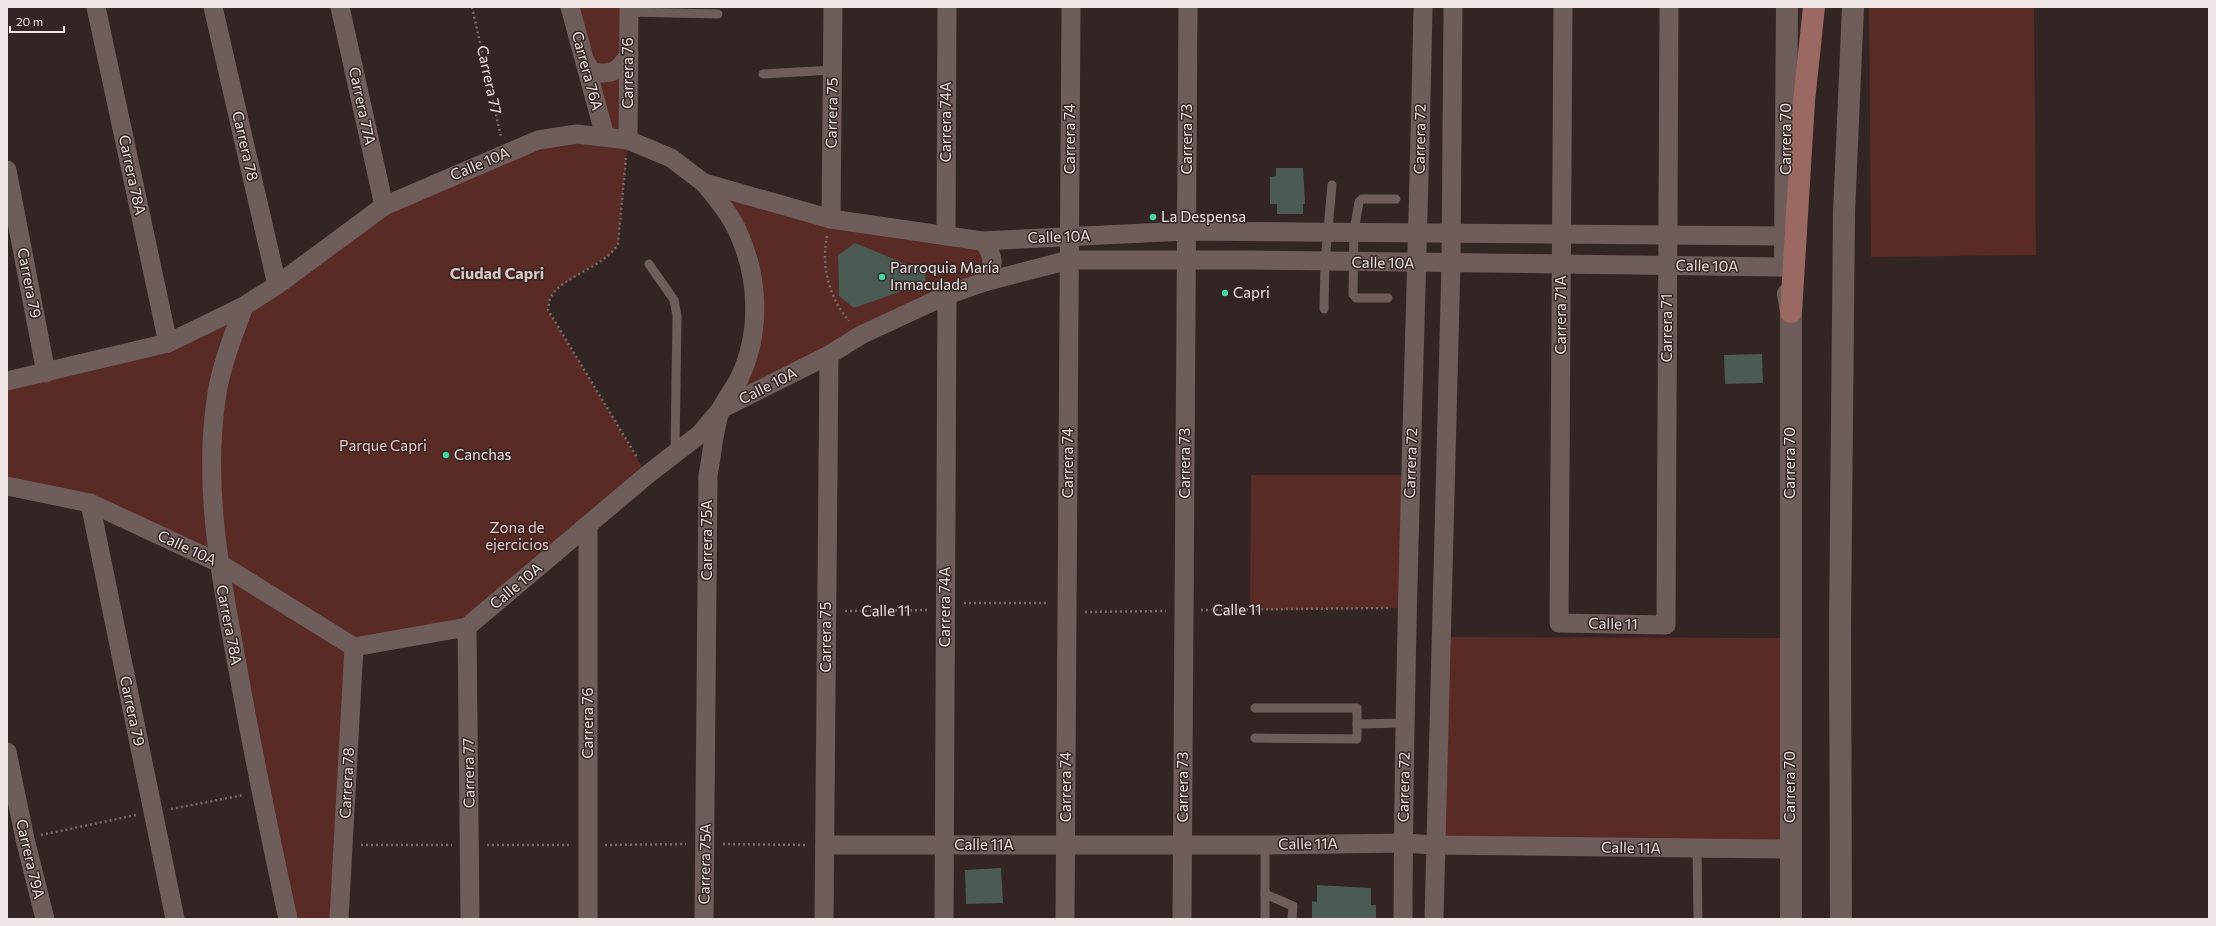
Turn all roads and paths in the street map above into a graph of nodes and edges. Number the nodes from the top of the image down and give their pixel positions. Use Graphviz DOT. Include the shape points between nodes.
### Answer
graph roads {
  1 [pos="96,7"];
  2 [pos="213,7"];
  3 [pos="340,7"];
  4 [pos="472,7"];
  5 [pos="570,7"];
  6 [pos="833,7"];
  7 [pos="947,7"];
  8 [pos="1071,7"];
  9 [pos="1188,7"];
  10 [pos="1423,7"];
  11 [pos="1453,7"];
  12 [pos="1563,7"];
  13 [pos="1669,7"];
  14 [pos="1787,7"];
  15 [pos="1814,7"];
  16 [pos="1853,7"];
  17 [pos="628,9"];
  18 [pos="718,14"];
  19 [pos="628,55"];
  20 [pos="585,61"];
  21 [pos="832,70"];
  22 [pos="763,74"];
  23 [pos="605,136"];
  24 [pos="628,140"];
  25 [pos="505,153"];
  26 [pos="7,170"];
  27 [pos="704,183"];
  28 [pos="1332,185"];
  29 [pos="1396,199"];
  30 [pos="384,206"];
  31 [pos="831,219"];
  32 [pos="1186,231"];
  33 [pos="1328,231"];
  34 [pos="1354,231"];
  35 [pos="1419,232"];
  36 [pos="1451,232"];
  37 [pos="1562,234"];
  38 [pos="1668,235"];
  39 [pos="946,236"];
  40 [pos="1785,236"];
  41 [pos="1070,237"];
  42 [pos="982,241"];
  43 [pos="1186,259"];
  44 [pos="1069,260"];
  45 [pos="1325,262"];
  46 [pos="1353,262"];
  47 [pos="1418,263"];
  48 [pos="649,264"];
  49 [pos="1451,264"];
  50 [pos="1561,265"];
  51 [pos="1668,266"];
  52 [pos="1785,267"];
  53 [pos="984,282"];
  54 [pos="277,286"];
  55 [pos="946,295"];
  56 [pos="1388,298"];
  57 [pos="244,306"];
  58 [pos="1324,308"];
  59 [pos="1791,312"];
  60 [pos="861,335"];
  61 [pos="168,343"];
  62 [pos="829,355"];
  63 [pos="46,373"];
  64 [pos="7,381"];
  65 [pos="721,409"];
  66 [pos="675,453"];
  67 [pos="647,475"];
  68 [pos="7,486"];
  69 [pos="90,503"];
  70 [pos="588,526"];
  71 [pos="218,562"];
  72 [pos="945,606"];
  73 [pos="1067,608"];
  74 [pos="1407,608"];
  75 [pos="1184,610"];
  76 [pos="826,612"];
  77 [pos="1559,623"];
  78 [pos="1666,625"];
  79 [pos="467,627"];
  80 [pos="354,646"];
  81 [pos="1255,708"];
  82 [pos="1406,722"];
  83 [pos="1357,724"];
  84 [pos="1255,738"];
  85 [pos="7,752"];
  86 [pos="1403,843"];
  87 [pos="824,844"];
  88 [pos="944,844"];
  89 [pos="1065,845"];
  90 [pos="1183,845"];
  91 [pos="1435,845"];
  92 [pos="1697,848"];
  93 [pos="1790,849"];
  94 [pos="1265,854"];
  95 [pos="1265,894"];
  96 [pos="45,919"];
  97 [pos="175,919"];
  98 [pos="288,919"];
  99 [pos="339,919"];
  100 [pos="470,919"];
  101 [pos="588,919"];
  102 [pos="704,919"];
  103 [pos="824,919"];
  104 [pos="944,919"];
  105 [pos="1065,919"];
  106 [pos="1182,919"];
  107 [pos="1265,919"];
  108 [pos="1292,919"];
  109 [pos="1403,919"];
  110 [pos="1434,919"];
  111 [pos="1698,919"];
  112 [pos="1791,919"];
  113 [pos="1841,919"];
  1 -- 61 [label="street, Carrera 78A"];
  2 -- 54 [label="street, Carrera 78"];
  3 -- 30 [label="street, Carrera 77A"];
  4 -- 25 [label="path, Carrera 77"];
  5 -- 20 [label="street, Carrera 76A"];
  6 -- 21 [label="street, Carrera 75"];
  7 -- 39 [label="street, Carrera 74A"];
  8 -- 41 [label="street, Carrera 74"];
  9 -- 32 [label="street, Carrera 73"];
  10 -- 35 [label="street, Carrera 72"];
  11 -- 36 [label="street, Carrera 72"];
  12 -- 37 [label="street, Carrera 71A"];
  13 -- 38 [label="street, Carrera 71"];
  14 -- 40 [label="street, Carrera 70"];
  15 -- 59 [label="main road"];
  16 -- 113 [label="street" via="1844,212 1840,628"];
  17 -- 18 [label="lane"];
  17 -- 19 [label="street, Carrera 76"];
  19 -- 20 [label="street" via="620,68 607,74 592,72"];
  19 -- 24 [label="street, Carrera 76"];
  20 -- 23 [label="street, Carrera 76A"];
  21 -- 22 [label="lane"];
  21 -- 31 [label="street, Carrera 75"];
  23 -- 24 [label="street, Calle 10A"];
  23 -- 25 [label="street, Calle 10A" via="577,134 538,140"];
  24 -- 27 [label="street, Calle 10A" via="671,158"];
  24 -- 67 [label="path" via="618,244 612,253 558,288 550,296 548,310"];
  25 -- 30 [label="street, Calle 10A"];
  26 -- 63 [label="street, Carrera 79"];
  27 -- 31 [label="street, Calle 10A"];
  27 -- 65 [label="street, Carrera 75A" via="723,206 738,232 749,260 754,289 755,319 750,349 740,378"];
  28 -- 33 [label="lane"];
  29 -- 34 [label="lane" via="1362,199 1359,202"];
  30 -- 54 [label="street, Calle 10A"];
  31 -- 39 [label="street, Calle 10A"];
  31 -- 60 [label="path" via="825,250 828,281 840,311"];
  32 -- 33 [label="street, Calle 10A"];
  32 -- 41 [label="street, Calle 10A"];
  32 -- 43 [label="street, Carrera 73"];
  33 -- 34 [label="street, Calle 10A"];
  33 -- 45 [label="lane"];
  34 -- 35 [label="street, Calle 10A"];
  34 -- 46 [label="lane"];
  35 -- 36 [label="street, Calle 10A"];
  35 -- 47 [label="street, Carrera 72"];
  36 -- 37 [label="street, Calle 10A"];
  36 -- 49 [label="street, Carrera 72"];
  37 -- 38 [label="street, Calle 10A"];
  37 -- 50 [label="street, Carrera 71A"];
  38 -- 40 [label="street, Calle 10A"];
  38 -- 51 [label="street, Carrera 71"];
  39 -- 42 [label="street, Calle 10A"];
  40 -- 52 [label="street, Carrera 70"];
  41 -- 42 [label="street, Calle 10A"];
  41 -- 44 [label="street, Carrera 74"];
  42 -- 53 [label="street" via="992,257 991,270"];
  43 -- 44 [label="street, Calle 10A"];
  43 -- 45 [label="street, Calle 10A"];
  43 -- 75 [label="street, Carrera 73"];
  44 -- 53 [label="street, Calle 10A"];
  44 -- 73 [label="street, Carrera 74"];
  45 -- 46 [label="street, Calle 10A"];
  45 -- 58 [label="lane"];
  46 -- 47 [label="street, Calle 10A"];
  46 -- 56 [label="lane" via="1354,297"];
  47 -- 49 [label="street, Calle 10A"];
  47 -- 74 [label="street, Carrera 72"];
  48 -- 66 [label="lane" via="674,300 677,316"];
  49 -- 50 [label="street, Calle 10A"];
  49 -- 91 [label="street, Carrera 72"];
  50 -- 51 [label="street, Calle 10A"];
  50 -- 77 [label="street, Carrera 71A"];
  51 -- 52 [label="street, Calle 10A"];
  51 -- 78 [label="street, Carrera 71"];
  52 -- 59 [label="street, Carrera 70"];
  53 -- 55 [label="street, Calle 10A"];
  54 -- 57 [label="street, Calle 10A"];
  55 -- 60 [label="street, Calle 10A"];
  55 -- 72 [label="street, Carrera 74A"];
  57 -- 61 [label="street, Calle 10A"];
  57 -- 71 [label="street, Carrera 78A" via="217,392 212,443 212,493"];
  59 -- 93 [label="street, Carrera 70"];
  60 -- 62 [label="street, Calle 10A"];
  61 -- 63 [label="street, Calle 10A"];
  62 -- 65 [label="street, Calle 10A"];
  62 -- 76 [label="street, Carrera 75"];
  63 -- 64 [label="street, Calle 10A"];
  65 -- 66 [label="street, Calle 10A" via="700,434"];
  65 -- 102 [label="street, Carrera 75A" via="708,475"];
  66 -- 67 [label="street, Calle 10A"];
  67 -- 70 [label="street, Calle 10A"];
  68 -- 69 [label="street, Calle 10A"];
  69 -- 71 [label="street, Calle 10A"];
  69 -- 97 [label="street, Carrera 79"];
  70 -- 79 [label="street, Calle 10A"];
  70 -- 101 [label="street, Carrera 76"];
  71 -- 80 [label="street, Calle 10A"];
  71 -- 98 [label="street, Carrera 78A" via="261,792"];
  72 -- 73 [label="path, Calle 11"];
  72 -- 76 [label="path, Calle 11"];
  72 -- 88 [label="street, Carrera 74A"];
  73 -- 75 [label="path, Calle 11"];
  73 -- 89 [label="street, Carrera 74"];
  74 -- 75 [label="path, Calle 11"];
  74 -- 82 [label="street, Carrera 72"];
  75 -- 90 [label="street, Carrera 73"];
  76 -- 87 [label="street, Carrera 75"];
  77 -- 78 [label="street, Calle 11"];
  79 -- 80 [label="street"];
  79 -- 100 [label="street, Carrera 77"];
  80 -- 99 [label="street, Carrera 78"];
  81 -- 83 [label="lane" via="1357,708"];
  82 -- 83 [label="lane"];
  82 -- 86 [label="street, Carrera 72"];
  83 -- 84 [label="lane" via="1357,739"];
  85 -- 96 [label="street, Carrera 79A"];
  86 -- 91 [label="street, Calle 11A"];
  86 -- 94 [label="street, Calle 11A"];
  86 -- 109 [label="street, Carrera 72"];
  87 -- 88 [label="street, Calle 11A"];
  87 -- 103 [label="street, Carrera 75"];
  88 -- 89 [label="street, Calle 11A"];
  88 -- 104 [label="street, Carrera 74A"];
  89 -- 90 [label="street, Calle 11A"];
  89 -- 105 [label="street, Carrera 74"];
  90 -- 94 [label="street, Calle 11A"];
  90 -- 106 [label="street, Carrera 73"];
  91 -- 92 [label="street, Calle 11A"];
  91 -- 110 [label="street, Carrera 72"];
  92 -- 93 [label="street, Calle 11A"];
  92 -- 111 [label="lane"];
  93 -- 112 [label="street, Carrera 70"];
  94 -- 95 [label="lane"];
  95 -- 107 [label="lane"];
  95 -- 108 [label="lane" via="1293,906"];
}
